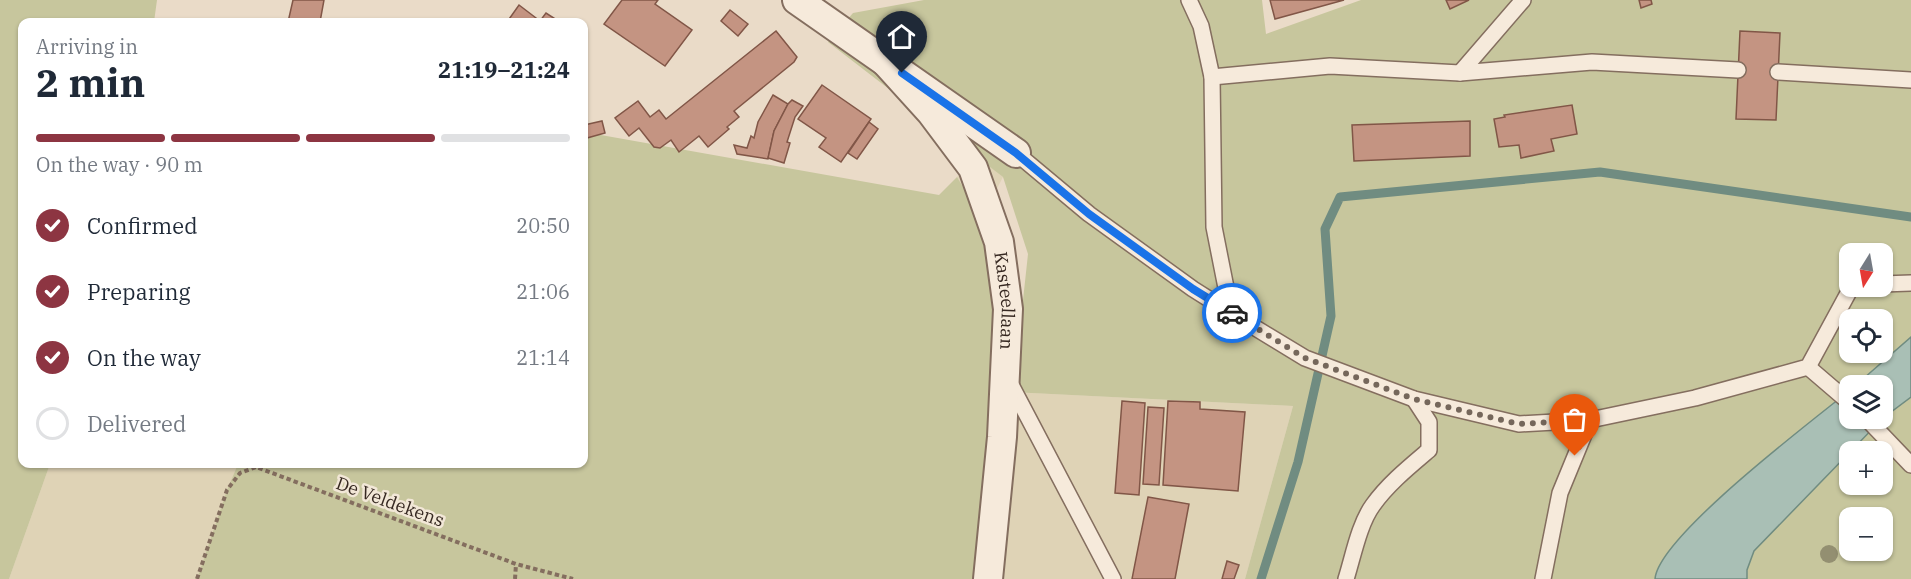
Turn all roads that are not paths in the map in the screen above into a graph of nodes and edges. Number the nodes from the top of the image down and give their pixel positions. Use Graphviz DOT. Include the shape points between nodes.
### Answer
graph roads {
  1 [pos="1189,0"];
  2 [pos="1523,0"];
  3 [pos="804,1"];
  4 [pos="883,60"];
  5 [pos="1738,70"];
  6 [pos="1778,72"];
  7 [pos="1460,73"];
  8 [pos="1212,77"];
  9 [pos="1911,81"];
  10 [pos="1016,153"];
  11 [pos="1911,283"];
  12 [pos="1893,284"];
  13 [pos="1846,297"];
  14 [pos="1231,313"];
  15 [pos="1808,367"];
  16 [pos="1005,373"];
  17 [pos="1839,394"];
  18 [pos="1414,399"];
  19 [pos="1590,420"];
  20 [pos="1876,429"];
  21 [pos="1911,465"];
  22 [pos="988,579"];
  23 [pos="1113,579"];
  24 [pos="1346,579"];
  25 [pos="1543,579"];
  1 -- 8 [label="lane" via="1201,26"];
  2 -- 7 [label="lane"];
  3 -- 4 [label="street, Kasteellaan"];
  4 -- 10 [label="street, Kasteellaan"];
  4 -- 16 [label="street, Kasteellaan" via="931,112 973,168 999,242 1008,309"];
  5 -- 7 [label="lane" via="1592,62"];
  6 -- 9 [label="lane"];
  7 -- 8 [label="lane" via="1330,66"];
  8 -- 14 [label="lane" via="1214,227"];
  10 -- 14 [label="lane" via="1089,214"];
  11 -- 12 [label="lane"];
  13 -- 15 [label="lane"];
  14 -- 18 [label="lane" via="1308,359"];
  15 -- 17 [label="lane"];
  15 -- 19 [label="lane" via="1695,398"];
  16 -- 22 [label="street, Kasteellaan"];
  16 -- 23 [label="lane"];
  18 -- 19 [label="lane" via="1519,424"];
  18 -- 24 [label="lane" via="1429,422 1429,450 1398,476 1371,507"];
  19 -- 25 [label="lane" via="1560,493"];
  20 -- 21 [label="lane"];
}
